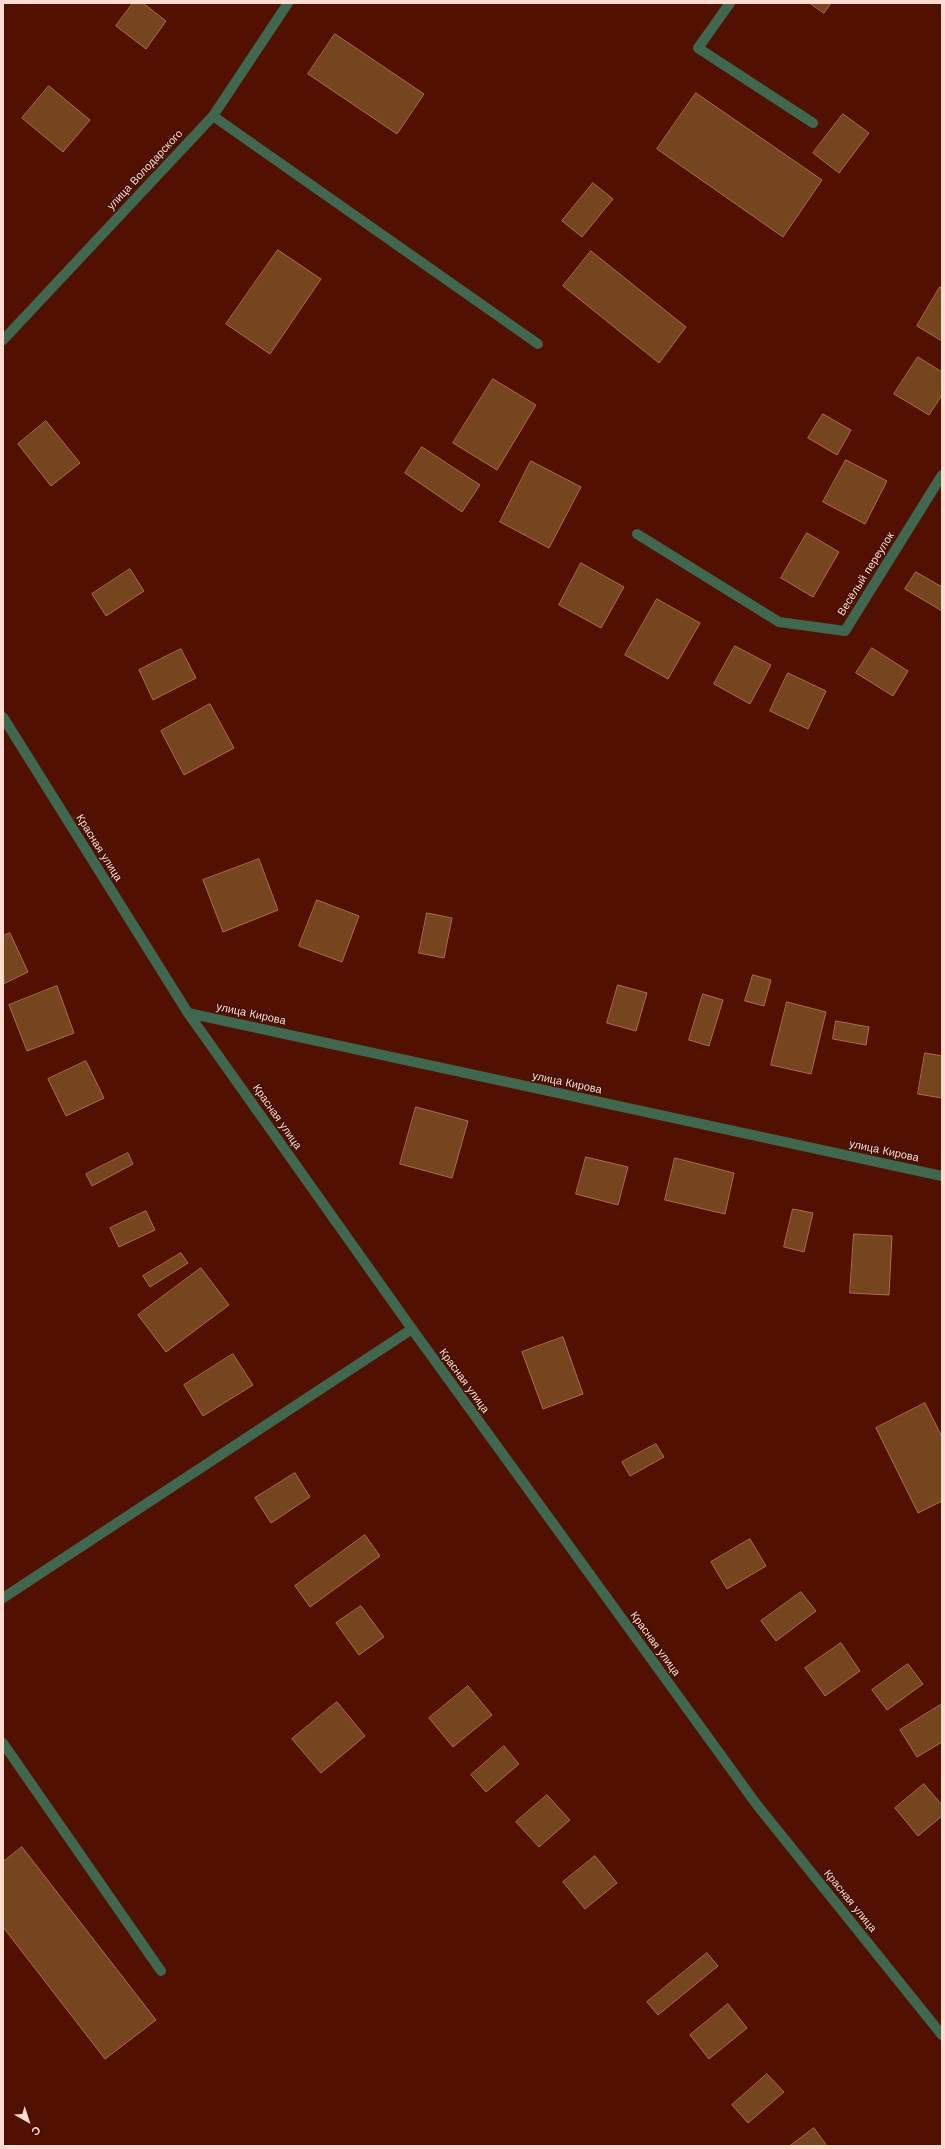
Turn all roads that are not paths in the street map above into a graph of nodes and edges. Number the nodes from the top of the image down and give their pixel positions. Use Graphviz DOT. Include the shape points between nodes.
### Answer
graph roads {
  1 [pos="288,3"];
  2 [pos="730,3"];
  3 [pos="213,116"];
  4 [pos="813,123"];
  5 [pos="3,340"];
  6 [pos="538,344"];
  7 [pos="942,475"];
  8 [pos="637,534"];
  9 [pos="3,717"];
  10 [pos="188,1012"];
  11 [pos="942,1176"];
  12 [pos="412,1329"];
  13 [pos="3,1598"];
  14 [pos="3,1743"];
  15 [pos="161,1971"];
  16 [pos="942,2035"];
  1 -- 3 [label="street, улица Володарского"];
  2 -- 4 [label="street" via="698,48"];
  3 -- 5 [label="street, улица Володарского"];
  3 -- 6 [label="street"];
  7 -- 8 [label="street, Весёлый переулок" via="845,631 780,622"];
  9 -- 10 [label="street, Красная улица"];
  10 -- 11 [label="street, улица Кирова"];
  10 -- 12 [label="street, Красная улица"];
  12 -- 13 [label="street"];
  12 -- 16 [label="street, Красная улица" via="757,1805"];
  14 -- 15 [label="street"];
}
